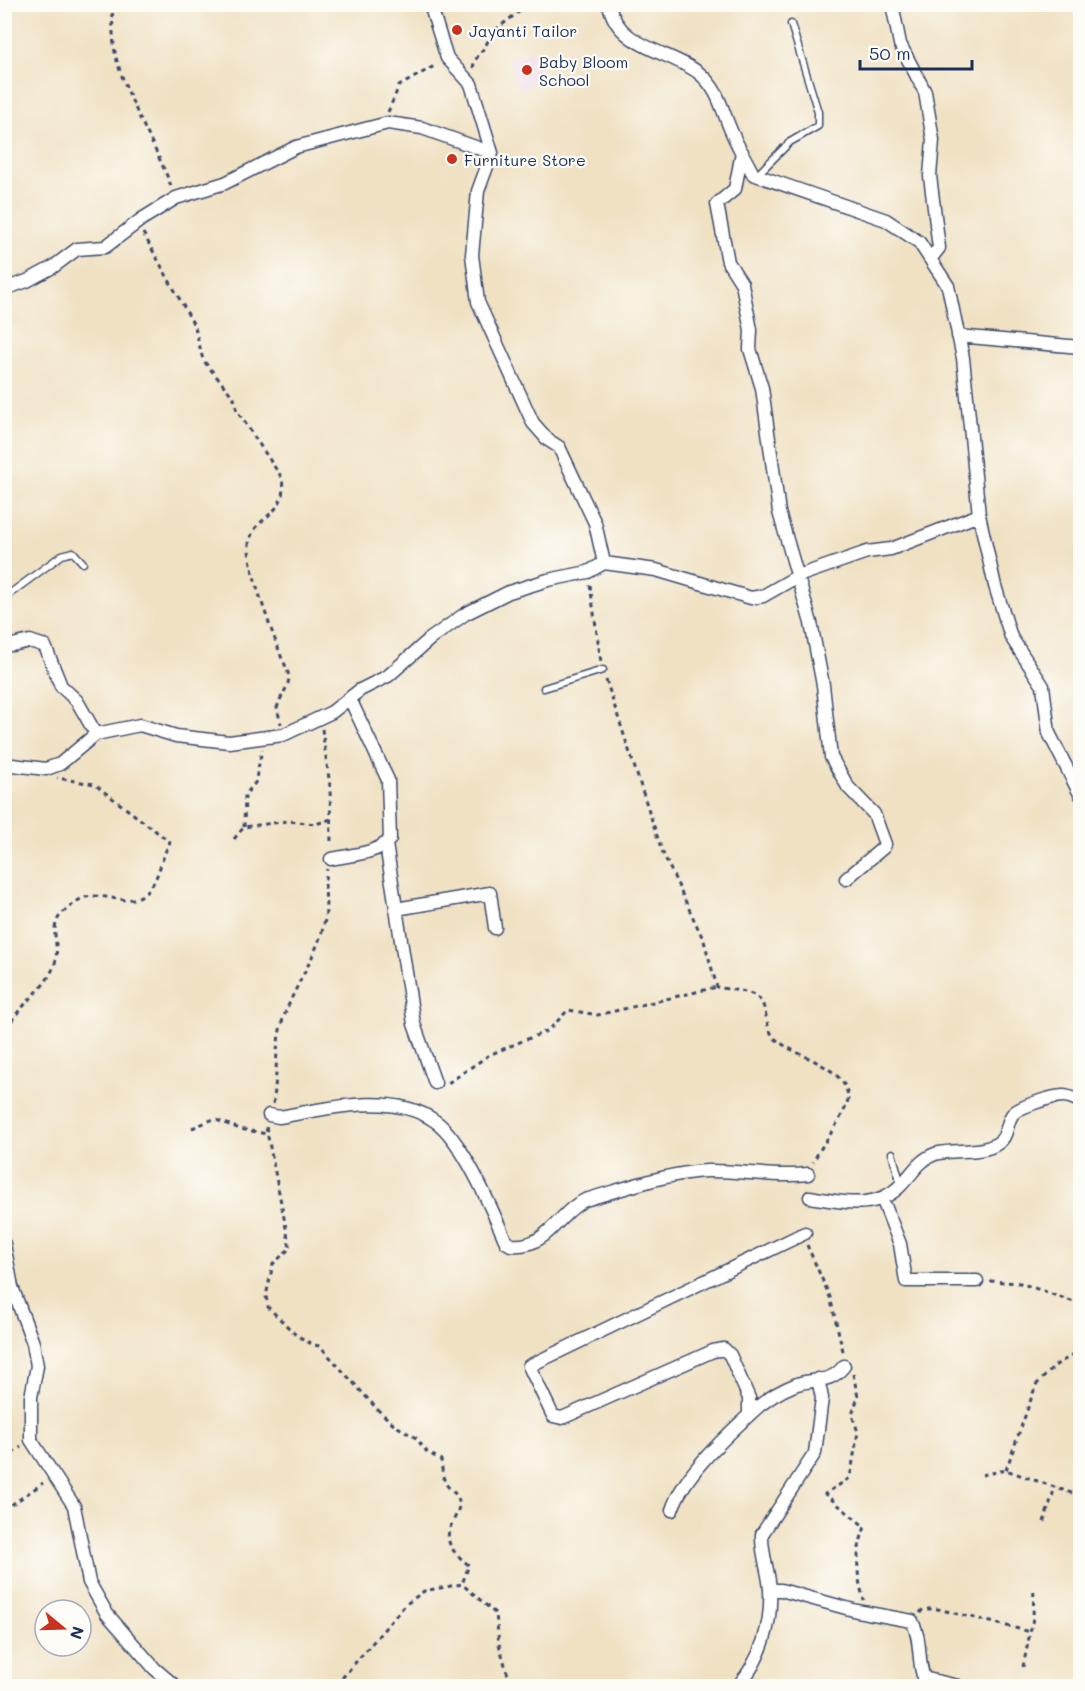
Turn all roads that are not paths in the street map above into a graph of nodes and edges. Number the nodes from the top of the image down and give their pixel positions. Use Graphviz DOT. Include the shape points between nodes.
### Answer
graph roads {
  1 [pos="430,4"];
  2 [pos="609,4"];
  3 [pos="892,4"];
  4 [pos="791,24"];
  5 [pos="742,152"];
  6 [pos="492,153"];
  7 [pos="757,175"];
  8 [pos="931,258"];
  9 [pos="4,288"];
  10 [pos="958,336"];
  11 [pos="1080,347"];
  12 [pos="979,515"];
  13 [pos="83,562"];
  14 [pos="604,563"];
  15 [pos="798,576"];
  16 [pos="4,598"];
  17 [pos="8,640"];
  18 [pos="603,670"];
  19 [pos="544,688"];
  20 [pos="350,699"];
  21 [pos="96,734"];
  22 [pos="4,764"];
  23 [pos="1080,794"];
  24 [pos="386,844"];
  25 [pos="331,860"];
  26 [pos="846,879"];
  27 [pos="396,909"];
  28 [pos="495,928"];
  29 [pos="435,1083"];
  30 [pos="1080,1101"];
  31 [pos="269,1115"];
  32 [pos="892,1153"];
  33 [pos="808,1174"];
  34 [pos="902,1185"];
  35 [pos="810,1197"];
  36 [pos="882,1198"];
  37 [pos="805,1233"];
  38 [pos="4,1244"];
  39 [pos="978,1281"];
  40 [pos="844,1366"];
  41 [pos="818,1379"];
  42 [pos="749,1415"];
  43 [pos="672,1510"];
  44 [pos="770,1590"];
  45 [pos="925,1682"];
  46 [pos="175,1686"];
  47 [pos="738,1686"];
  48 [pos="958,1686"];
  1 -- 6 [label="street" via="447,58 471,84"];
  2 -- 5 [label="street" via="611,16 632,39 698,73 716,91"];
  3 -- 8 [label="street" via="900,44 925,92 933,140 930,176 939,248"];
  4 -- 7 [label="lane" via="818,112 818,126 790,142"];
  5 -- 7 [label="street"];
  5 -- 15 [label="street" via="735,189 717,204 728,262 742,284 751,330 750,350 762,388 779,512"];
  6 -- 9 [label="street" via="422,128 388,123 296,147 225,183 176,198 105,247 76,249 53,267"];
  6 -- 14 [label="street" via="478,191 472,255 478,302 533,423 559,447 595,523"];
  7 -- 8 [label="street" via="886,220 919,242"];
  8 -- 10 [label="street" via="948,286"];
  10 -- 11 [label="street"];
  10 -- 12 [label="street"];
  12 -- 15 [label="street" via="891,549 867,552"];
  12 -- 23 [label="street" via="1011,637 1043,686 1048,733"];
  13 -- 16 [label="lane" via="73,552 62,555"];
  14 -- 15 [label="street" via="656,570 751,598 764,596"];
  14 -- 20 [label="street" via="588,572 548,579 509,592 465,614 393,672"];
  15 -- 26 [label="street" via="823,685 831,757 849,787 874,814 885,844"];
  17 -- 21 [label="street" via="45,645 61,686 77,700"];
  18 -- 19 [label="lane"];
  20 -- 21 [label="street" via="283,735 228,742 176,736 140,725"];
  20 -- 24 [label="street" via="388,780 390,839"];
  21 -- 22 [label="street" via="60,764 46,769"];
  24 -- 25 [label="street"];
  24 -- 27 [label="street"];
  27 -- 28 [label="street" via="490,892"];
  27 -- 29 [label="street" via="414,1024"];
  30 -- 34 [label="street" via="1056,1097 1016,1110 1000,1143 926,1158"];
  31 -- 33 [label="street" via="391,1105 429,1117 445,1130 476,1175 506,1242 516,1246 545,1237 572,1206 585,1200 678,1175 709,1171 780,1177"];
  32 -- 34 [label="lane"];
  34 -- 36 [label="street"];
  35 -- 36 [label="street" via="854,1204"];
  36 -- 39 [label="street" via="896,1232 906,1281"];
  37 -- 42 [label="street" via="529,1366 553,1416 562,1418 724,1349 749,1398"];
  38 -- 46 [label="street" via="12,1287 38,1366 31,1397 31,1440 74,1506 89,1582 107,1614"];
  40 -- 41 [label="street" via="836,1376"];
  41 -- 42 [label="street" via="780,1392"];
  41 -- 44 [label="street" via="822,1398 814,1453 762,1534"];
  42 -- 43 [label="street" via="699,1467"];
  44 -- 45 [label="street" via="912,1621 918,1633 920,1672"];
  44 -- 47 [label="street" via="759,1659"];
  45 -- 48 [label="street"];
}
